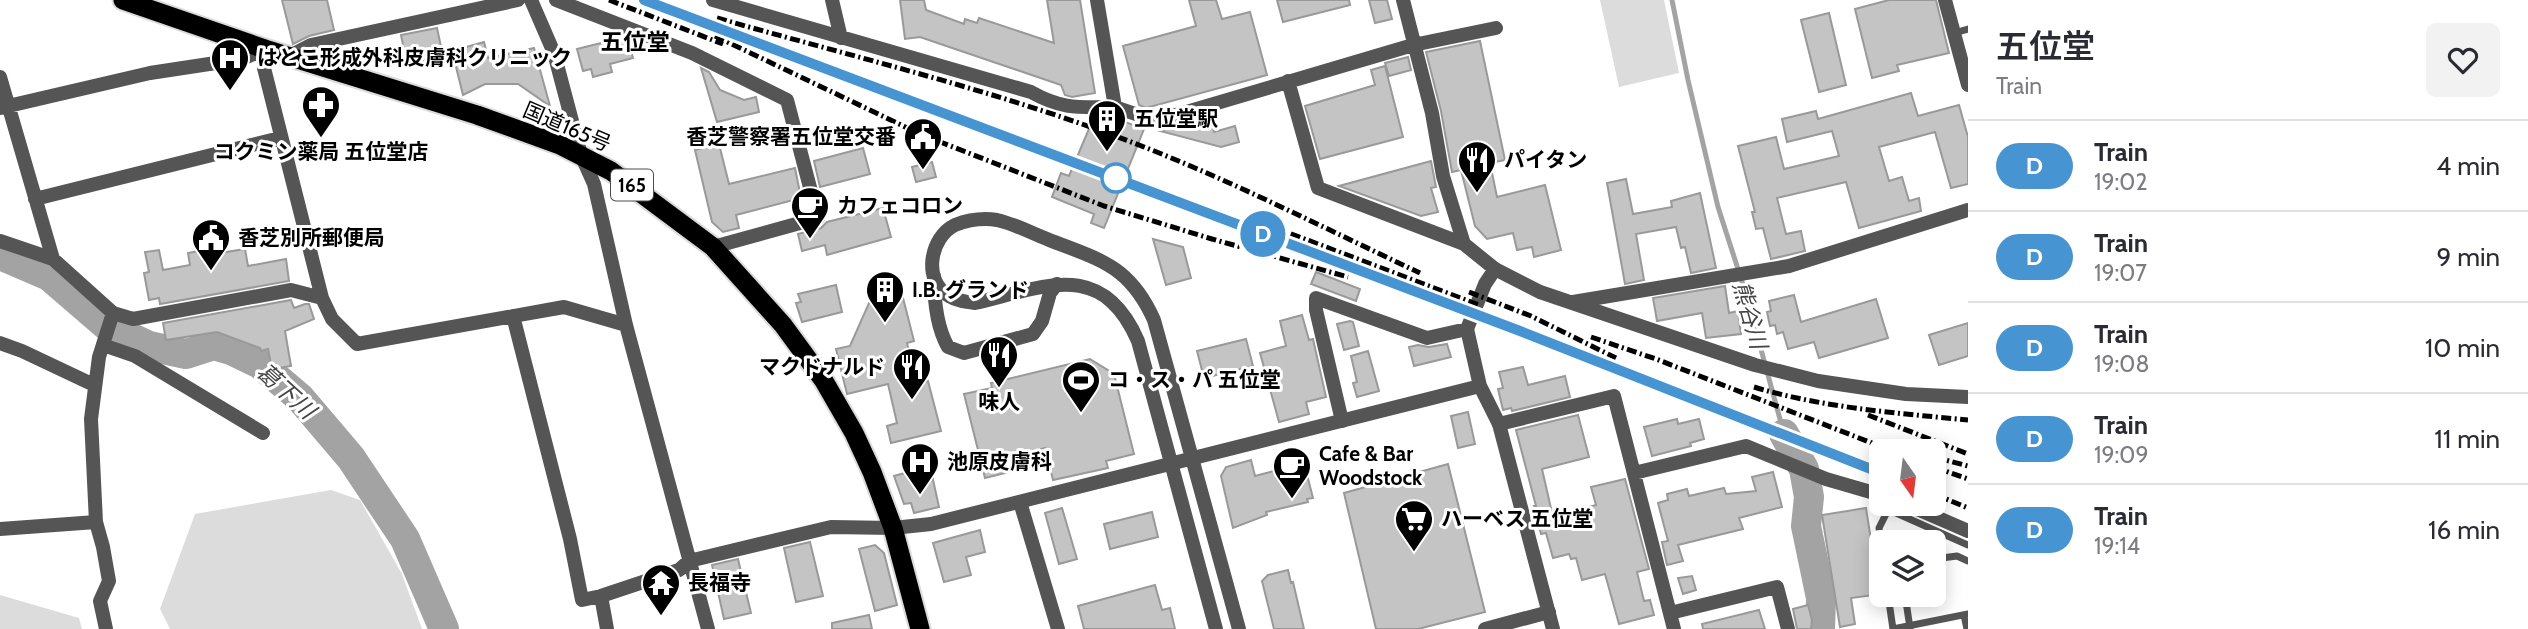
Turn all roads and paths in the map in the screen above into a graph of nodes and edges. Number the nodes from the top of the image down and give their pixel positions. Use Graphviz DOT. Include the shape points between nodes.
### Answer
graph roads {
  1 [pos="123,0"];
  2 [pos="519,0"];
  3 [pos="531,0"];
  4 [pos="556,0"];
  5 [pos="713,0"];
  6 [pos="832,0"];
  7 [pos="1097,0"];
  8 [pos="1403,0"];
  9 [pos="1945,0"];
  10 [pos="1496,28"];
  11 [pos="1961,31"];
  12 [pos="841,38"];
  13 [pos="1413,45"];
  14 [pos="265,49"];
  15 [pos="290,56"];
  16 [pos="0,77"];
  17 [pos="1288,81"];
  18 [pos="1968,85"];
  19 [pos="4,107"];
  20 [pos="1115,107"];
  21 [pos="280,138"];
  22 [pos="582,155"];
  23 [pos="35,200"];
  24 [pos="1968,210"];
  25 [pos="0,241"];
  26 [pos="1464,244"];
  27 [pos="713,247"];
  28 [pos="53,259"];
  29 [pos="1495,269"];
  30 [pos="934,276"];
  31 [pos="1056,284"];
  32 [pos="322,299"];
  33 [pos="1573,302"];
  34 [pos="113,313"];
  35 [pos="513,316"];
  36 [pos="626,325"];
  37 [pos="1467,329"];
  38 [pos="0,343"];
  39 [pos="103,345"];
  40 [pos="94,384"];
  41 [pos="1480,386"];
  42 [pos="1968,397"];
  43 [pos="1342,421"];
  44 [pos="1499,424"];
  45 [pos="263,433"];
  46 [pos="1192,459"];
  47 [pos="1171,465"];
  48 [pos="1634,473"];
  49 [pos="1869,492"];
  50 [pos="1020,502"];
  51 [pos="1908,516"];
  52 [pos="1934,516"];
  53 [pos="96,522"];
  54 [pos="893,528"];
  55 [pos="0,530"];
  56 [pos="1968,531"];
  57 [pos="1968,545"];
  58 [pos="1946,557"];
  59 [pos="689,561"];
  60 [pos="1968,561"];
  61 [pos="601,596"];
  62 [pos="1890,607"];
  63 [pos="1907,607"];
  64 [pos="1549,612"];
  65 [pos="1670,613"];
  66 [pos="1966,615"];
  67 [pos="1910,627"];
  68 [pos="106,629"];
  69 [pos="607,629"];
  70 [pos="708,629"];
  71 [pos="920,629"];
  72 [pos="1058,629"];
  73 [pos="1216,629"];
  74 [pos="1239,629"];
  75 [pos="1485,629"];
  76 [pos="1553,629"];
  77 [pos="1674,629"];
  78 [pos="1787,629"];
  79 [pos="1967,629"];
  1 -- 14 [label="highway, 国道165号 / 165"];
  2 -- 15 [label="street" via="311,45"];
  3 -- 22 [label="street" via="554,53"];
  4 -- 27 [label="street" via="692,53 787,100 818,218"];
  5 -- 12 [label="street"];
  6 -- 12 [label="street"];
  7 -- 20 [label="street"];
  8 -- 13 [label="street"];
  9 -- 11 [label="street"];
  10 -- 13 [label="street"];
  11 -- 18 [label="street"];
  12 -- 20 [label="street" via="1031,93 1052,104"];
  13 -- 17 [label="street"];
  13 -- 26 [label="street"];
  14 -- 15 [label="highway, 国道165号 / 165"];
  14 -- 19 [label="street" via="242,59 150,73"];
  14 -- 21 [label="street" via="264,68"];
  15 -- 22 [label="highway, 国道165号 / 165" via="477,115"];
  16 -- 19 [label="street"];
  17 -- 20 [label="street" via="1156,121"];
  17 -- 26 [label="street" via="1318,188"];
  19 -- 23 [label="street"];
  21 -- 23 [label="street"];
  21 -- 32 [label="street"];
  22 -- 27 [label="highway, 国道165号 / 165" via="634,186"];
  22 -- 36 [label="street" via="594,184"];
  23 -- 28 [label="street"];
  24 -- 33 [label="street" via="1789,266"];
  25 -- 28 [label="street"];
  26 -- 29 [label="street"];
  27 -- 54 [label="highway, 国道165号 / 165" via="783,325 824,381 863,453"];
  28 -- 34 [label="street"];
  29 -- 33 [label="street" via="1540,292"];
  29 -- 37 [label="street"];
  30 -- 31 [label="street" via="947,295 975,303"];
  30 -- 31 [label="street" via="943,339 948,347 964,353 1033,334"];
  30 -- 46 [label="street" via="932,261 941,234 978,220 1012,225 1120,273 1147,304 1154,320"];
  31 -- 47 [label="street" via="1072,283 1104,295 1130,322"];
  32 -- 34 [label="street" via="291,290 133,319"];
  32 -- 35 [label="street" via="332,319 358,344"];
  33 -- 42 [label="street" via="1755,365 1818,381 1906,394"];
  34 -- 39 [label="street"];
  35 -- 36 [label="street" via="564,306"];
  35 -- 61 [label="street" via="582,600"];
  36 -- 59 [label="street"];
  37 -- 41 [label="street"];
  37 -- 43 [label="street" via="1427,338 1316,298"];
  38 -- 40 [label="street"];
  39 -- 40 [label="street"];
  39 -- 45 [label="street" via="135,356"];
  40 -- 53 [label="street" via="91,419"];
  41 -- 43 [label="street"];
  41 -- 44 [label="street"];
  43 -- 46 [label="street"];
  44 -- 48 [label="street" via="1614,396"];
  44 -- 64 [label="street"];
  46 -- 47 [label="street"];
  46 -- 74 [label="street"];
  47 -- 50 [label="street"];
  47 -- 73 [label="street"];
  48 -- 49 [label="street" via="1746,446"];
  48 -- 65 [label="street"];
  50 -- 54 [label="street" via="931,524"];
  50 -- 72 [label="street"];
  51 -- 57 [label="lane"];
  52 -- 56 [label="street"];
  53 -- 55 [label="street"];
  53 -- 68 [label="street" via="109,581 100,601"];
  54 -- 59 [label="street" via="831,527"];
  54 -- 71 [label="highway, 国道165号 / 165"];
  58 -- 60 [label="lane"];
  59 -- 61 [label="street" via="678,570"];
  59 -- 70 [label="street"];
  61 -- 69 [label="street"];
  62 -- 67 [label="lane" via="1893,629"];
  63 -- 67 [label="lane"];
  64 -- 75 [label="street"];
  64 -- 76 [label="street"];
  65 -- 77 [label="street"];
  65 -- 78 [label="street" via="1777,587"];
  66 -- 67 [label="lane"];
  66 -- 79 [label="lane"];
}
